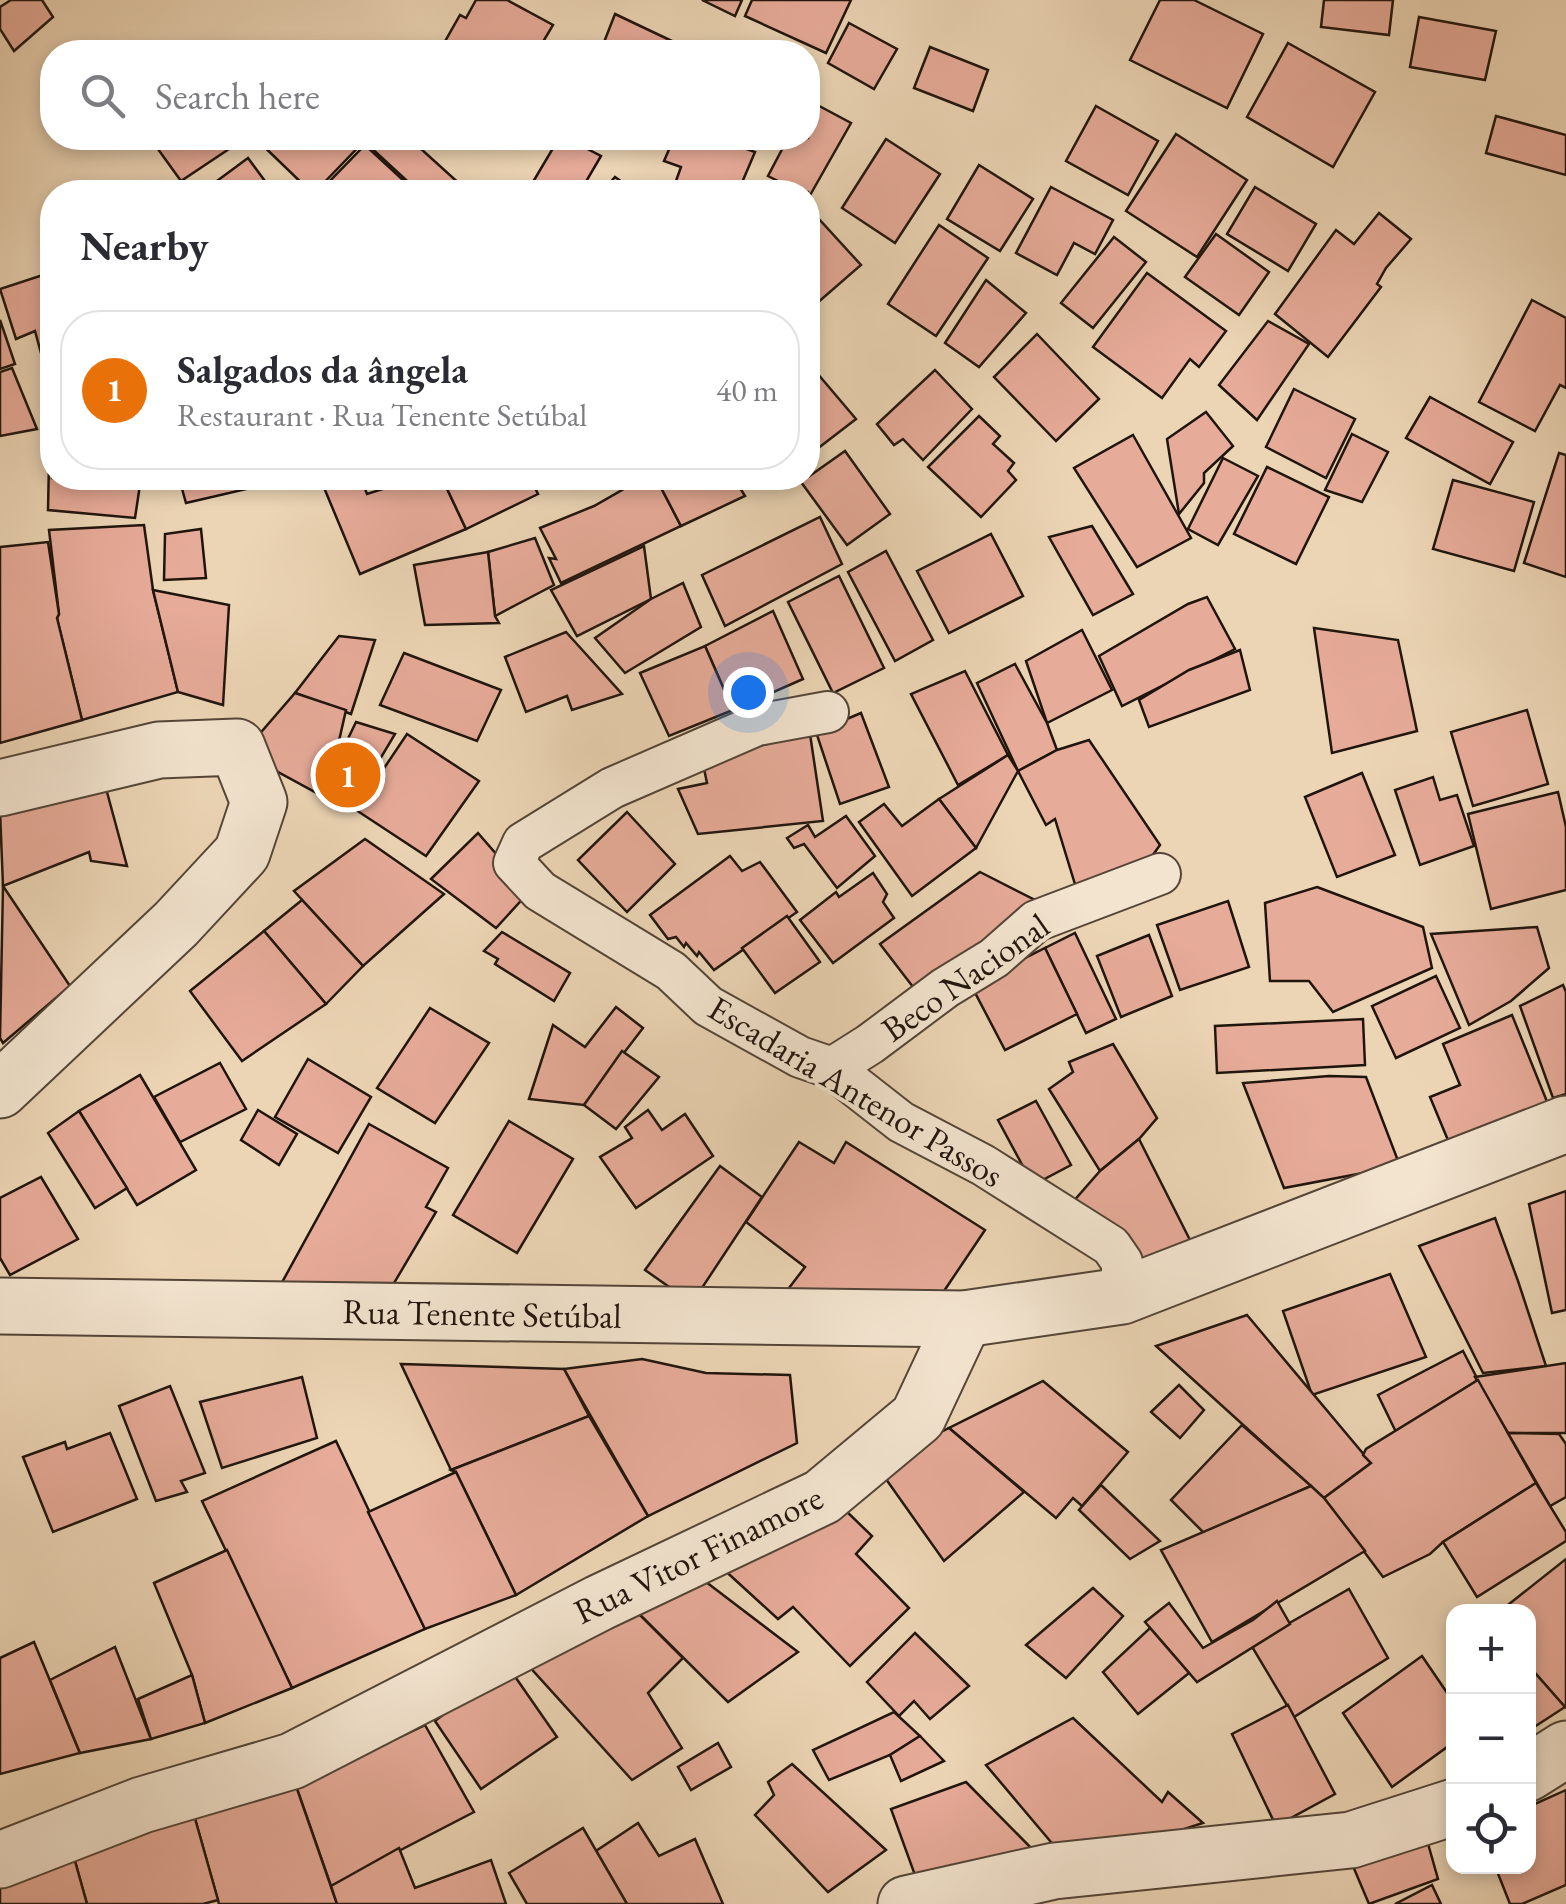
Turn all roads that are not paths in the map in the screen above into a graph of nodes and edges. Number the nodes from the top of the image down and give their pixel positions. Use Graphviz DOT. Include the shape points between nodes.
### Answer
graph roads {
  1 [pos="828,712"];
  2 [pos="0,788"];
  3 [pos="1160,874"];
  4 [pos="832,1068"];
  5 [pos="0,1090"];
  6 [pos="1566,1124"];
  7 [pos="1122,1296"];
  8 [pos="0,1306"];
  9 [pos="964,1319"];
  10 [pos="1566,1749"];
  11 [pos="1536,1769"];
  12 [pos="1446,1810"];
  13 [pos="0,1860"];
  14 [pos="906,1904"];
  1 -- 4 [label="lane, Escadaria Antenor Passos" via="757,725 612,788 522,843 514,863 540,890 671,972 708,1006"];
  2 -- 5 [label="street" via="159,750 237,747 259,802 242,853"];
  3 -- 4 [label="lane, Beco Nacional" via="1036,922"];
  4 -- 7 [label="lane, Escadaria Antenor Passos" via="901,1122 1111,1246 1122,1262"];
  6 -- 7 [label="street"];
  7 -- 9 [label="street"];
  8 -- 9 [label="street, Rua Tenente Setúbal"];
  9 -- 13 [label="street, Rua Vitor Finamore" via="918,1417 822,1498 598,1603 292,1760 142,1805"];
  10 -- 11 [label="street"];
  12 -- 14 [label="street" via="1351,1840 1054,1871"];
}
